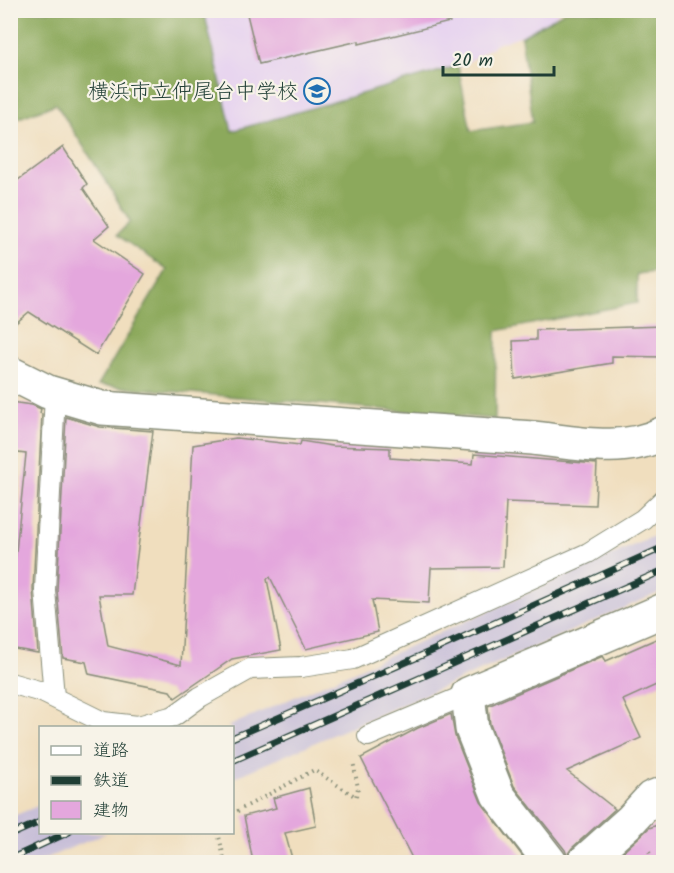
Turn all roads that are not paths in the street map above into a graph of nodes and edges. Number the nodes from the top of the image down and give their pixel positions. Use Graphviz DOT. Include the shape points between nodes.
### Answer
graph roads {
  1 [pos="10,373"];
  2 [pos="55,394"];
  3 [pos="663,433"];
  4 [pos="663,499"];
  5 [pos="663,610"];
  6 [pos="10,683"];
  7 [pos="468,693"];
  8 [pos="54,697"];
  9 [pos="368,736"];
  10 [pos="663,793"];
  11 [pos="550,862"];
  12 [pos="584,862"];
  1 -- 2 [label="street"];
  2 -- 3 [label="street" via="102,408 605,445 630,445"];
  2 -- 8 [label="lane" via="45,590"];
  4 -- 8 [label="lane" via="643,519 588,553 353,659 250,669 174,716 138,726 103,722"];
  5 -- 7 [label="street"];
  6 -- 8 [label="lane"];
  7 -- 9 [label="lane"];
  7 -- 11 [label="street" via="472,729 498,795"];
  10 -- 12 [label="street" via="651,798"];
}
